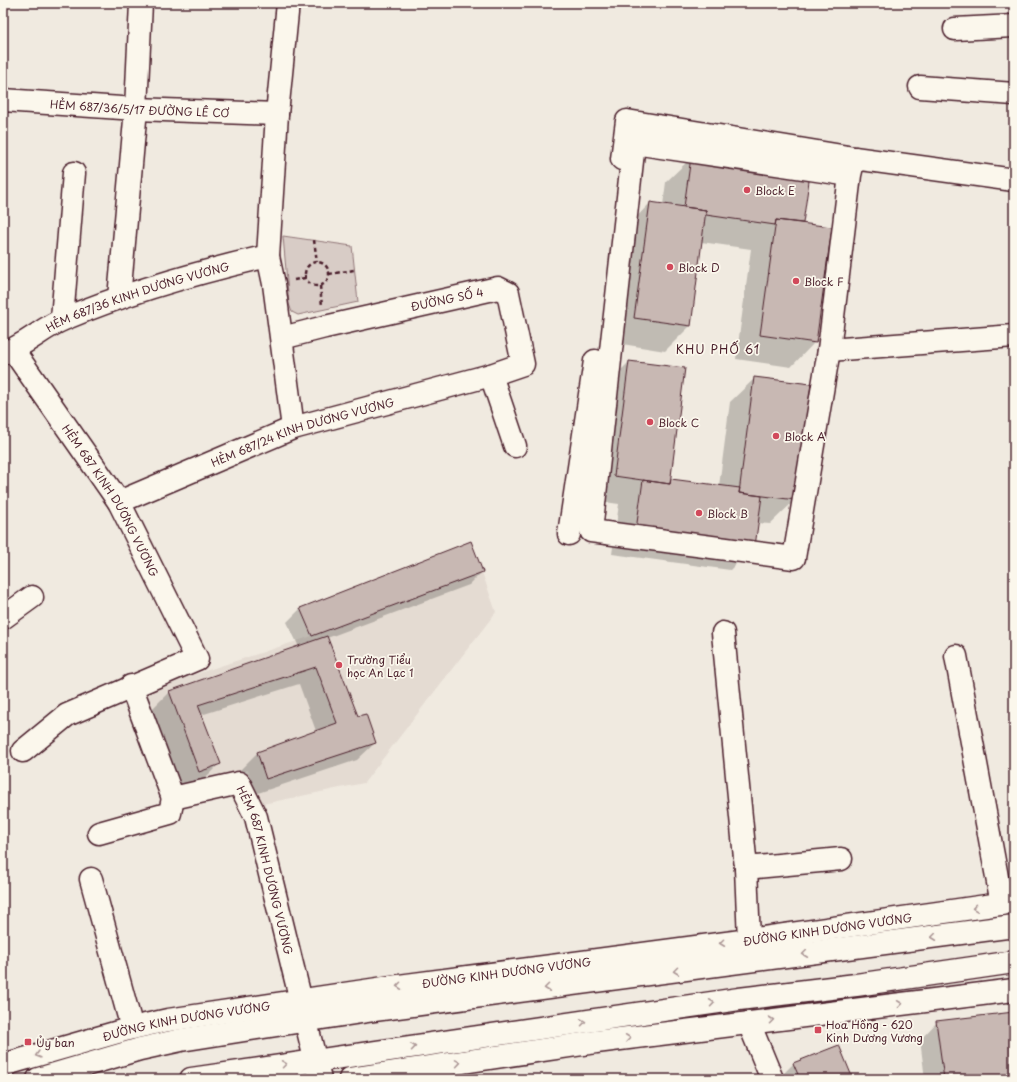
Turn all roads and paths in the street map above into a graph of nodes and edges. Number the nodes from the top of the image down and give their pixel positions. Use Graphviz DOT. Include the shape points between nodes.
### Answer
graph roads {
  1 [pos="141,3"];
  2 [pos="288,3"];
  3 [pos="1014,26"];
  4 [pos="955,29"];
  5 [pos="920,87"];
  6 [pos="1014,94"];
  7 [pos="3,100"];
  8 [pos="136,109"];
  9 [pos="278,114"];
  10 [pos="852,166"];
  11 [pos="74,173"];
  12 [pos="1014,180"];
  13 [pos="314,240"];
  14 [pos="268,256"];
  15 [pos="317,262"];
  16 [pos="354,270"];
  17 [pos="329,274"];
  18 [pos="119,298"];
  19 [pos="62,319"];
  20 [pos="1014,336"];
  21 [pos="282,338"];
  22 [pos="830,350"];
  23 [pos="8,352"];
  24 [pos="491,375"];
  25 [pos="293,428"];
  26 [pos="516,446"];
  27 [pos="119,502"];
  28 [pos="569,534"];
  29 [pos="32,597"];
  30 [pos="3,618"];
  31 [pos="723,633"];
  32 [pos="956,656"];
  33 [pos="131,686"];
  34 [pos="23,751"];
  35 [pos="173,798"];
  36 [pos="99,833"];
  37 [pos="841,859"];
  38 [pos="746,868"];
  39 [pos="91,879"];
  40 [pos="1008,903"];
  41 [pos="1014,926"];
  42 [pos="749,940"];
  43 [pos="1014,962"];
  44 [pos="856,985"];
  45 [pos="1014,990"];
  46 [pos="739,999"];
  47 [pos="860,1009"];
  48 [pos="303,1010"];
  49 [pos="749,1023"];
  50 [pos="132,1028"];
  51 [pos="3,1065"];
  52 [pos="318,1069"];
  53 [pos="379,1077"];
  54 [pos="38,1079"];
  55 [pos="191,1079"];
  56 [pos="350,1079"];
  57 [pos="772,1079"];
  1 -- 8 [label="main road"];
  2 -- 9 [label="main road"];
  3 -- 4 [label="main road"];
  5 -- 6 [label="main road"];
  7 -- 8 [label="main road, HẺM 687/36/5/17 ĐƯỜNG LÊ CƠ"];
  8 -- 9 [label="main road, HẺM 687/36/5/17 ĐƯỜNG LÊ CƠ"];
  8 -- 18 [label="main road"];
  9 -- 14 [label="main road"];
  10 -- 12 [label="main road"];
  10 -- 22 [label="main road"];
  10 -- 22 [label="main road" via="634,143 591,531 794,558"];
  10 -- 28 [label="main road" via="628,121"];
  11 -- 19 [label="main road"];
  13 -- 15 [label="path"];
  14 -- 18 [label="main road, HẺM 687/36 KINH DƯƠNG VƯƠNG" via="194,273"];
  14 -- 21 [label="main road"];
  15 -- 17 [label="path" via="326,266"];
  15 -- 17 [label="path" via="305,270 305,278 310,285 322,286 328,280"];
  16 -- 17 [label="path"];
  18 -- 19 [label="main road, HẺM 687/36 KINH DƯƠNG VƯƠNG"];
  19 -- 23 [label="main road, HẺM 687/36 KINH DƯƠNG VƯƠNG"];
  20 -- 22 [label="main road"];
  21 -- 24 [label="main road, ĐƯỜNG SỐ 4" via="498,288 508,293 522,364"];
  21 -- 25 [label="main road"];
  23 -- 27 [label="main road, HẺM 687 KINH DƯƠNG VƯƠNG"];
  24 -- 25 [label="main road, HẺM 687/24 KINH DƯƠNG VƯƠNG"];
  24 -- 26 [label="main road"];
  25 -- 27 [label="main road, HẺM 687/24 KINH DƯƠNG VƯƠNG"];
  27 -- 33 [label="main road, HẺM 687 KINH DƯƠNG VƯƠNG" via="197,659"];
  29 -- 30 [label="main road"];
  31 -- 38 [label="main road"];
  32 -- 40 [label="main road"];
  33 -- 34 [label="main road" via="67,714"];
  33 -- 35 [label="main road"];
  35 -- 36 [label="main road" via="170,813"];
  35 -- 48 [label="main road, HẺM 687 KINH DƯƠNG VƯƠNG" via="239,783 256,817"];
  37 -- 38 [label="main road"];
  38 -- 42 [label="main road"];
  39 -- 50 [label="main road"];
  40 -- 42 [label="main road, ĐƯỜNG KINH DƯƠNG VƯƠNG, one-way"];
  41 -- 48 [label="main road, ĐƯỜNG KINH DƯƠNG VƯƠNG, one-way"];
  42 -- 48 [label="main road, ĐƯỜNG KINH DƯƠNG VƯƠNG, one-way" via="391,987"];
  43 -- 44 [label="main road"];
  44 -- 46 [label="main road"];
  44 -- 47 [label="main road"];
  47 -- 45 [label="main road, one-way"];
  46 -- 49 [label="main road"];
  52 -- 46 [label="main road, one-way" via="375,1053"];
  49 -- 47 [label="main road, one-way"];
  48 -- 50 [label="main road, ĐƯỜNG KINH DƯƠNG VƯƠNG" via="168,1020"];
  48 -- 52 [label="main road"];
  48 -- 54 [label="main road, ĐƯỜNG KINH DƯƠNG VƯƠNG" via="140,1049"];
  53 -- 49 [label="main road, one-way" via="596,1042"];
  49 -- 57 [label="main road"];
  50 -- 51 [label="main road, ĐƯỜNG KINH DƯƠNG VƯƠNG, one-way"];
  55 -- 52 [label="main road, one-way"];
  53 -- 56 [label="main road"];
}
